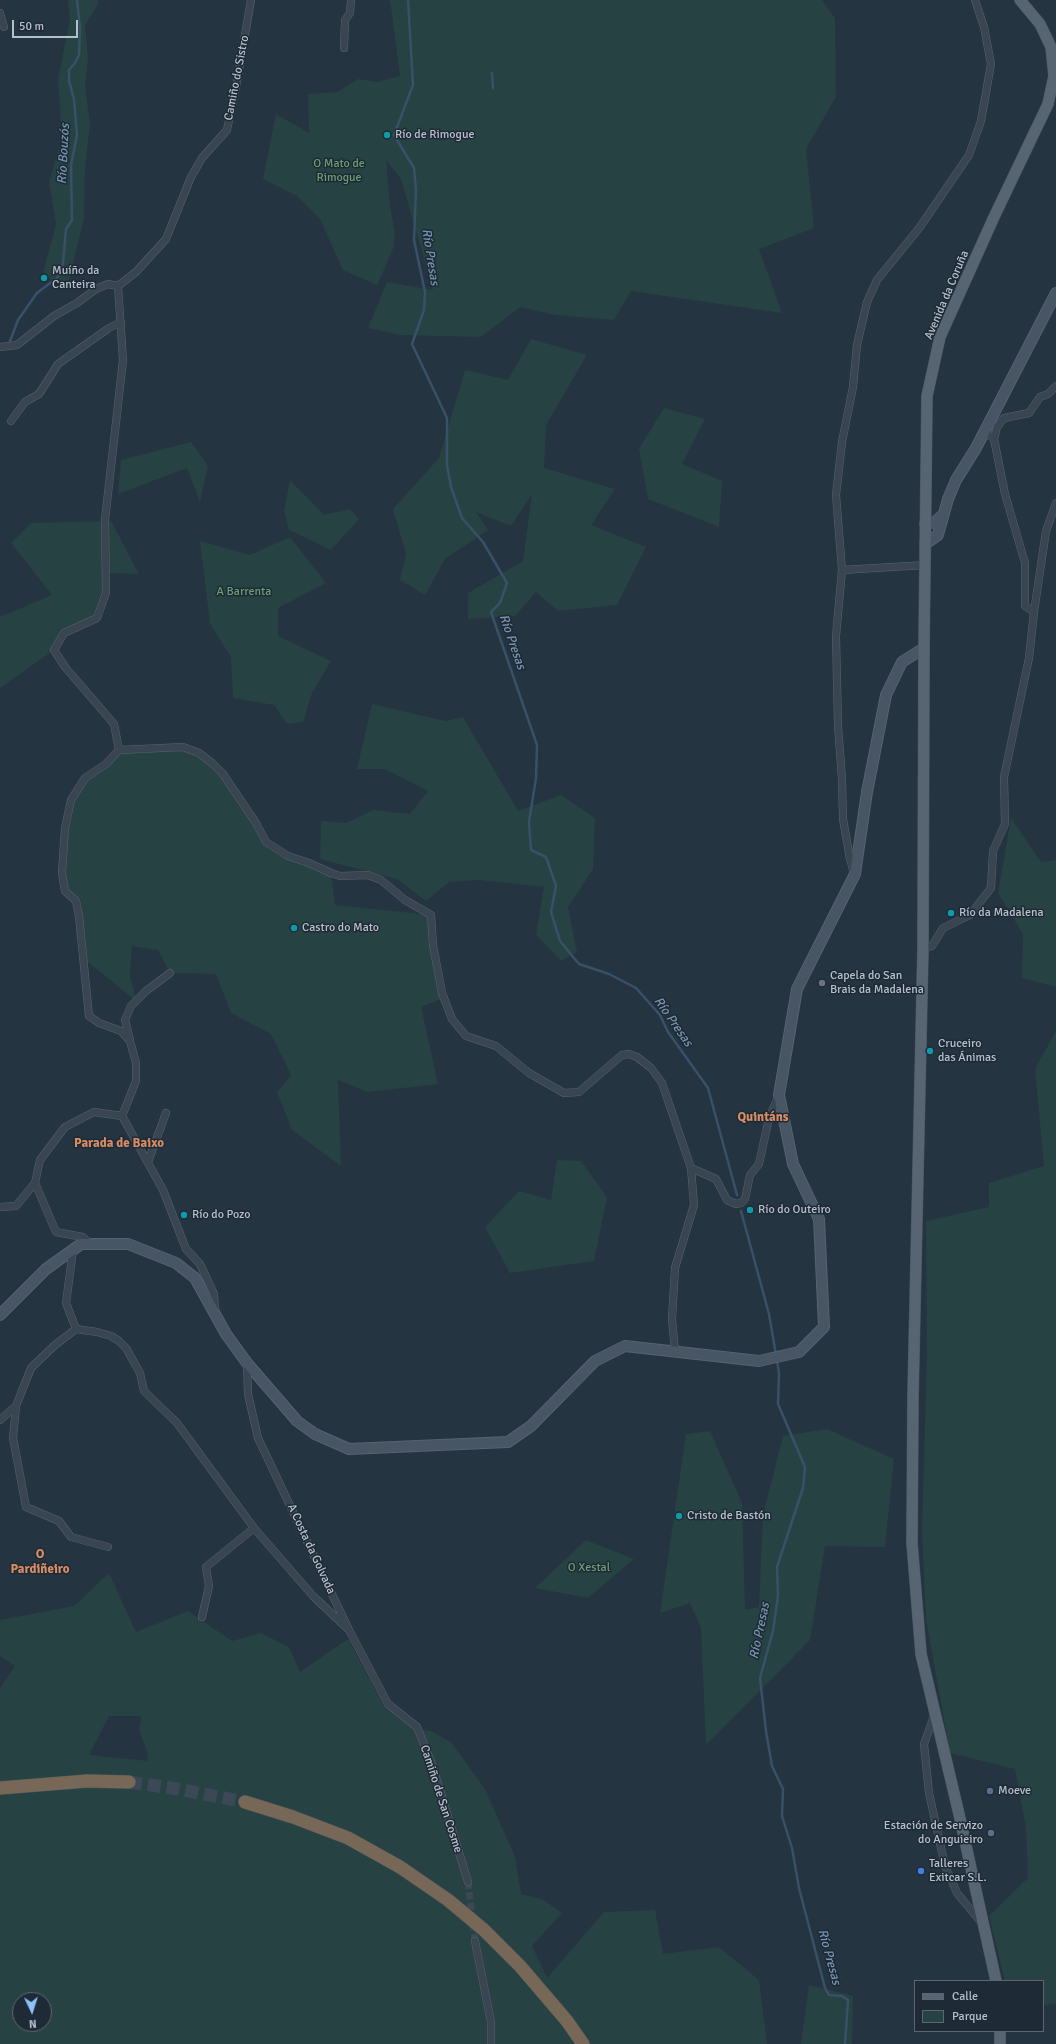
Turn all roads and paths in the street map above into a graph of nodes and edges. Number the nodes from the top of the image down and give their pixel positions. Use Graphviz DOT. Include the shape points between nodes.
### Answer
graph roads {
  1 [pos="251,0"];
  2 [pos="351,0"];
  3 [pos="975,0"];
  4 [pos="1020,0"];
  5 [pos="0,13"];
  6 [pos="4,26"];
  7 [pos="344,48"];
  8 [pos="118,286"];
  9 [pos="1056,293"];
  10 [pos="120,322"];
  11 [pos="0,347"];
  12 [pos="1056,386"];
  13 [pos="11,421"];
  14 [pos="984,431"];
  15 [pos="994,439"];
  16 [pos="1056,503"];
  17 [pos="944,514"];
  18 [pos="928,523"];
  19 [pos="929,542"];
  20 [pos="925,565"];
  21 [pos="842,570"];
  22 [pos="1034,612"];
  23 [pos="924,648"];
  24 [pos="119,750"];
  25 [pos="855,874"];
  26 [pos="923,948"];
  27 [pos="170,973"];
  28 [pos="130,1041"];
  29 [pos="780,1095"];
  30 [pos="166,1113"];
  31 [pos="122,1116"];
  32 [pos="148,1162"];
  33 [pos="691,1168"];
  34 [pos="35,1183"];
  35 [pos="0,1207"];
  36 [pos="90,1244"];
  37 [pos="74,1250"];
  38 [pos="215,1312"];
  39 [pos="0,1315"];
  40 [pos="76,1329"];
  41 [pos="675,1351"];
  42 [pos="247,1363"];
  43 [pos="16,1406"];
  44 [pos="0,1420"];
  45 [pos="254,1528"];
  46 [pos="108,1547"];
  47 [pos="202,1617"];
  48 [pos="350,1630"];
  49 [pos="935,1713"];
  50 [pos="408,1720"];
  51 [pos="129,1782"];
  52 [pos="0,1788"];
  53 [pos="245,1802"];
  54 [pos="468,1882"];
  55 [pos="984,1926"];
  56 [pos="475,1941"];
  57 [pos="996,1980"];
  58 [pos="1000,2032"];
  59 [pos="490,2044"];
  60 [pos="582,2044"];
  61 [pos="1000,2044"];
  1 -- 8 [label="street, Camiño do Sistro" via="226,130 202,158 191,177 166,239 136,272"];
  2 -- 7 [label="street" via="350,13 345,20"];
  3 -- 21 [label="street" via="984,27 991,64 981,121 969,155 920,227 877,280 867,302 857,345 853,388 842,442 836,495"];
  4 -- 18 [label="main road, Avenida da Coruña" via="1040,24 1051,47 1054,76 1048,104 940,337 927,396"];
  5 -- 6 [label="street"];
  8 -- 10 [label="street"];
  8 -- 11 [label="street" via="108,284 96,289 54,316 17,345"];
  9 -- 14 [label="street"];
  10 -- 13 [label="street" via="58,364 39,394 26,402"];
  10 -- 24 [label="street" via="123,360 105,520 106,594 97,618 64,633 54,650 65,667 114,724"];
  12 -- 15 [label="street" via="1040,398 1029,412 1004,418 996,427"];
  14 -- 15 [label="street"];
  14 -- 17 [label="street" via="956,480"];
  15 -- 22 [label="street" via="1005,494 1025,563 1025,606"];
  16 -- 22 [label="street" via="1046,531"];
  17 -- 18 [label="street"];
  17 -- 19 [label="street" via="942,527"];
  18 -- 19 [label="main road, Avenida da Coruña"];
  19 -- 20 [label="main road, Avenida da Coruña"];
  20 -- 21 [label="street"];
  20 -- 23 [label="main road, Avenida da Coruña"];
  21 -- 25 [label="street" via="836,636 838,726 843,820"];
  22 -- 26 [label="street" via="1030,658 1004,777 1005,824 992,851 991,888 970,915 943,928 932,946"];
  23 -- 25 [label="street" via="902,662 886,695 867,792"];
  23 -- 26 [label="main road, Avenida da Coruña"];
  24 -- 28 [label="street" via="106,764 85,778 71,800 65,828 62,873 65,890 76,901 79,916 89,1016 99,1023 122,1031"];
  24 -- 33 [label="street" via="183,747 199,753 223,774 266,842 288,856 340,876 368,876 381,880 405,900 431,915 433,945 442,993 452,1019 466,1036 496,1046 529,1073 564,1093 579,1092 622,1055 637,1057 650,1068 662,1084"];
  25 -- 29 [label="street" via="797,989"];
  26 -- 49 [label="main road, Avenida da Coruña" via="912,1543 921,1654"];
  27 -- 28 [label="street" via="131,1006 125,1020"];
  28 -- 31 [label="street" via="136,1063 136,1081"];
  29 -- 33 [label="street" via="770,1118 759,1164 750,1175 745,1199 741,1203 736,1204 727,1200 716,1179"];
  29 -- 41 [label="street" via="793,1164 819,1220 824,1327 799,1352 759,1361"];
  30 -- 32 [label="street"];
  31 -- 32 [label="street"];
  31 -- 34 [label="street" via="94,1112 65,1127 40,1160"];
  32 -- 38 [label="street" via="163,1190 186,1249 200,1264 214,1294"];
  33 -- 41 [label="street" via="694,1205 675,1268 672,1319"];
  34 -- 35 [label="street" via="16,1206"];
  34 -- 36 [label="street" via="56,1232 83,1237"];
  36 -- 37 [label="street" via="81,1244"];
  36 -- 38 [label="street" via="128,1244 176,1263 195,1278"];
  37 -- 39 [label="street" via="46,1269"];
  37 -- 40 [label="street" via="66,1303"];
  38 -- 42 [label="street" via="226,1334"];
  40 -- 43 [label="street" via="31,1368"];
  40 -- 45 [label="street" via="110,1336 126,1348 140,1373 144,1390 178,1423"];
  41 -- 42 [label="street" via="625,1346 595,1361 531,1426 508,1442 349,1449 315,1434 297,1421"];
  42 -- 48 [label="street, A Costa da Golvada" via="248,1394 258,1438"];
  43 -- 44 [label="street"];
  43 -- 46 [label="street" via="13,1438 26,1507 59,1522 71,1537"];
  45 -- 47 [label="street" via="206,1567 209,1586"];
  45 -- 48 [label="street" via="313,1596"];
  48 -- 50 [label="street, A Costa da Golvada" via="388,1704"];
  49 -- 55 [label="main road, Avenida da Coruña"];
  49 -- 55 [label="street" via="924,1744 929,1793 946,1866 957,1893"];
  50 -- 54 [label="street, Camiño de San Cosme" via="417,1727 432,1764"];
  51 -- 52 [label="highway" via="87,1781"];
  53 -- 60 [label="highway" via="348,1838 400,1867 448,1900 484,1930 520,1966 567,2021"];
  55 -- 57 [label="main road, Avenida da Coruña"];
  56 -- 59 [label="street" via="491,2022"];
  58 -- 61 [label="main road"];
}
